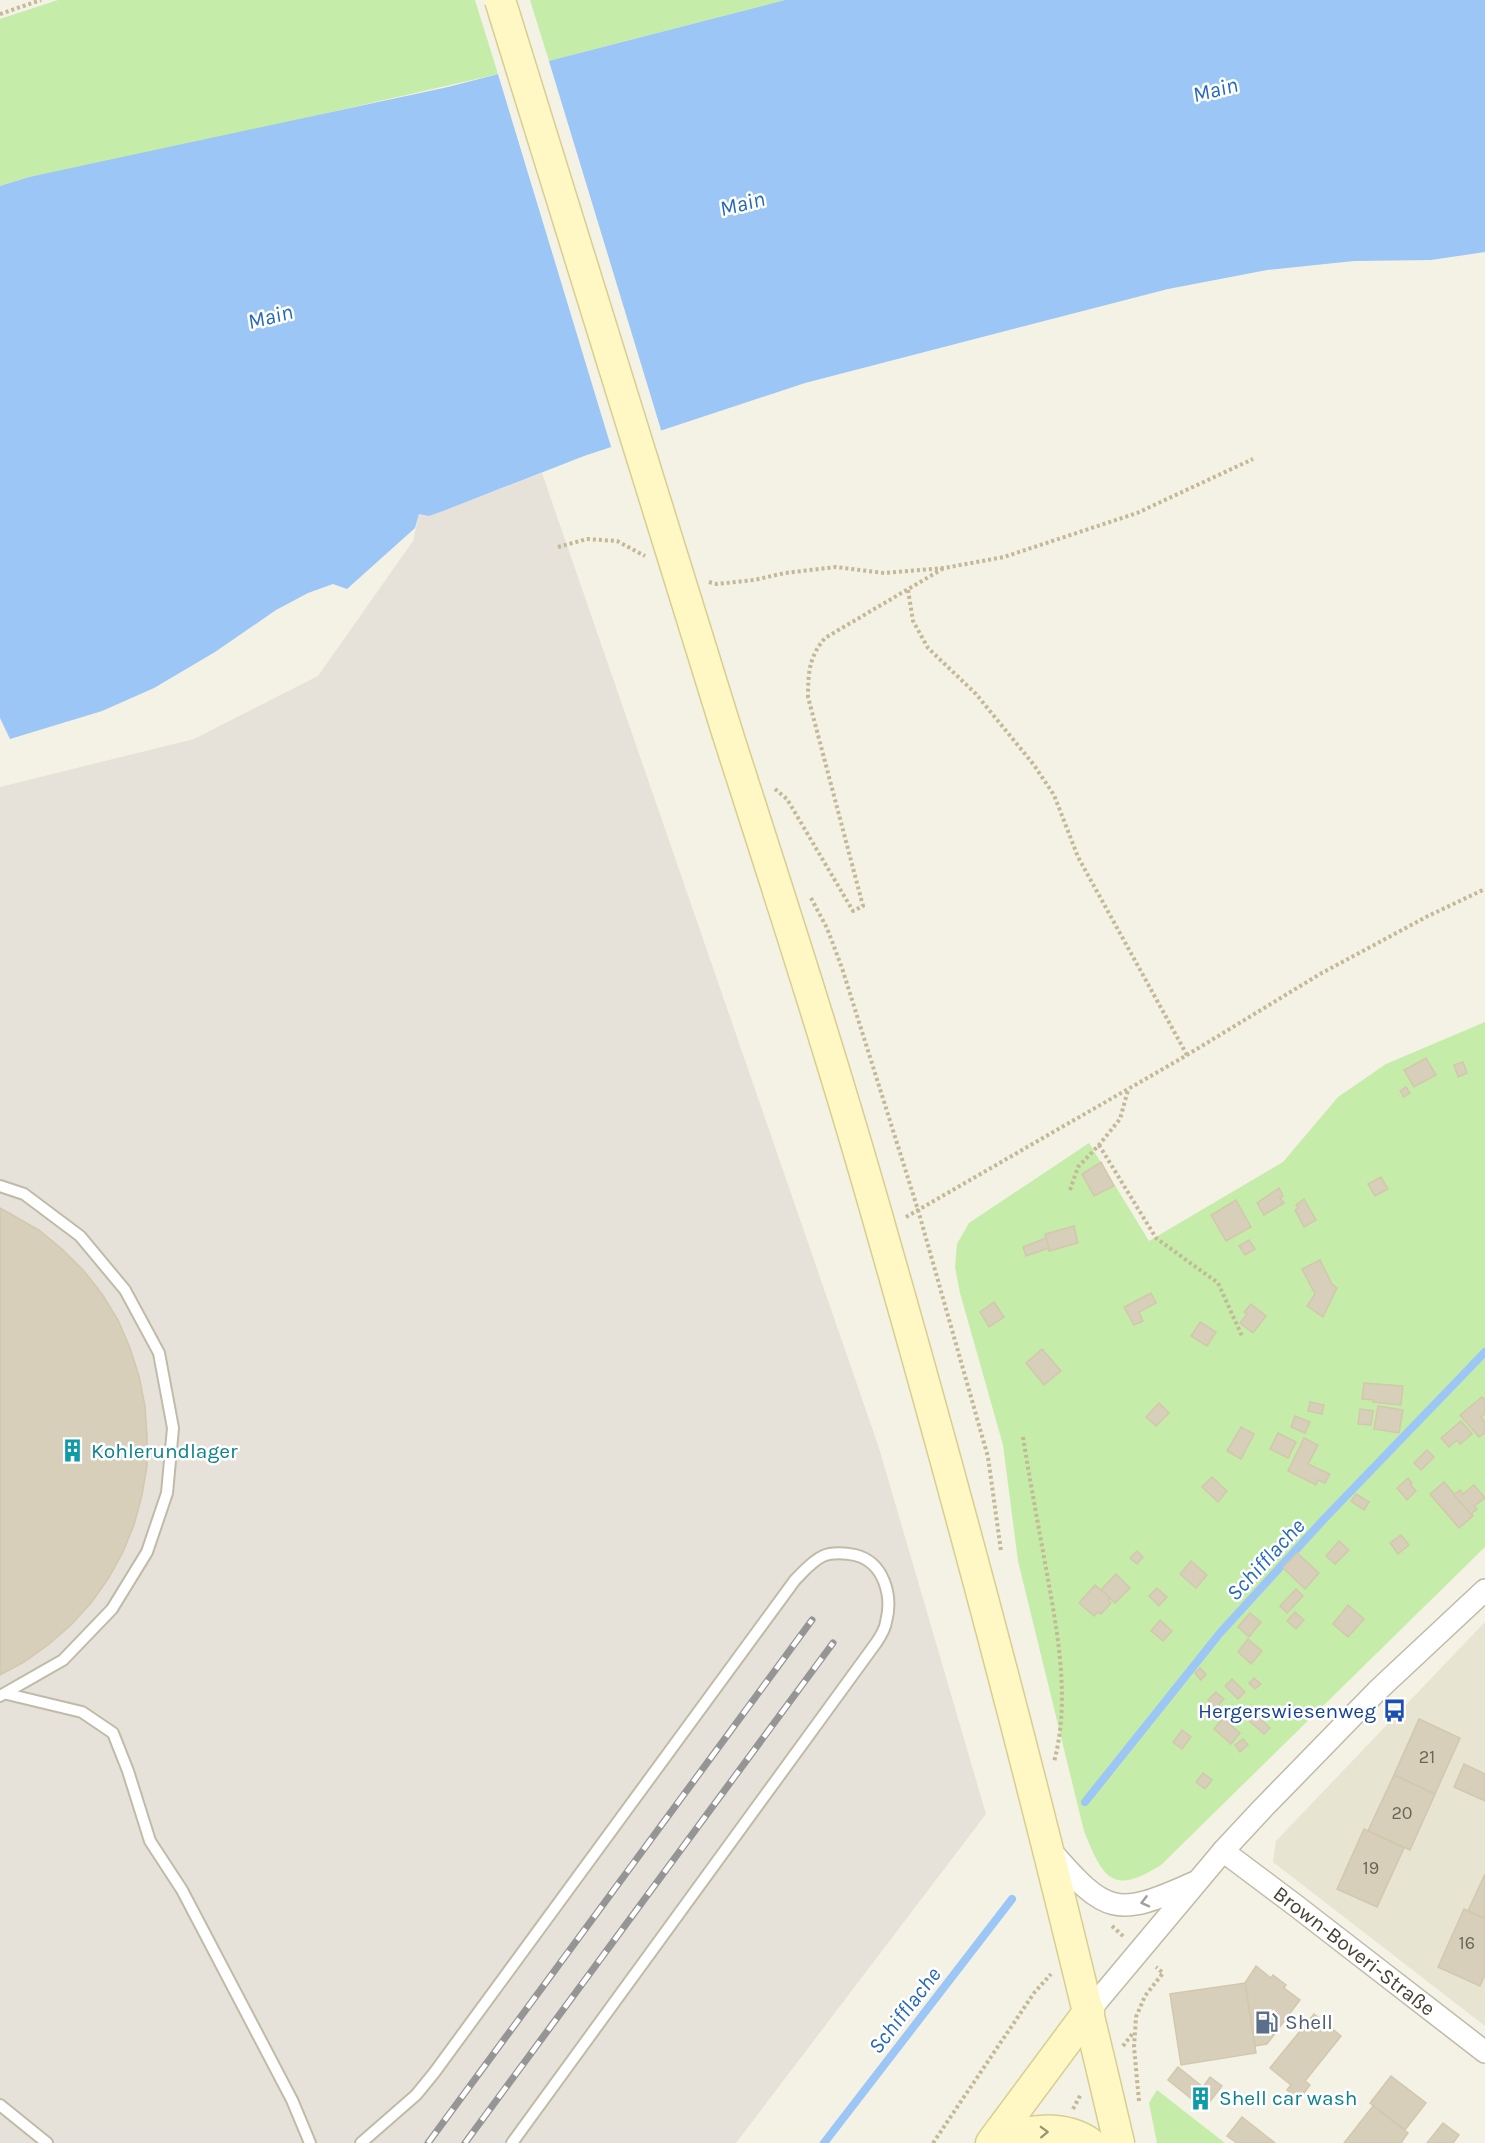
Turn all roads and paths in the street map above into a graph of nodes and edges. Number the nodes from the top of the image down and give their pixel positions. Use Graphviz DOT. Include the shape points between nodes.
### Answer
graph roads {
  1 [pos="41,0"];
  2 [pos="500,0"];
  3 [pos="0,14"];
  4 [pos="1253,459"];
  5 [pos="558,547"];
  6 [pos="654,562"];
  7 [pos="944,568"];
  8 [pos="707,582"];
  9 [pos="908,590"];
  10 [pos="771,793"];
  11 [pos="1485,889"];
  12 [pos="809,892"];
  13 [pos="1186,1055"];
  14 [pos="1128,1089"];
  15 [pos="1099,1145"];
  16 [pos="0,1186"];
  17 [pos="1070,1190"];
  18 [pos="918,1210"];
  19 [pos="1242,1336"];
  20 [pos="1023,1437"];
  21 [pos="1001,1553"];
  22 [pos="1485,1590"];
  23 [pos="3,1695"];
  24 [pos="1050,1754"];
  25 [pos="1050,1850"];
  26 [pos="1222,1851"];
  27 [pos="1199,1880"];
  28 [pos="1111,1904"];
  29 [pos="1073,1950"];
  30 [pos="1139,1950"];
  31 [pos="1163,1973"];
  32 [pos="1089,2012"];
  33 [pos="1485,2052"];
  34 [pos="1140,2104"];
  35 [pos="0,2105"];
  36 [pos="47,2143"];
  37 [pos="310,2143"];
  38 [pos="361,2143"];
  39 [pos="512,2143"];
  40 [pos="933,2143"];
  41 [pos="991,2143"];
  42 [pos="999,2143"];
  43 [pos="1089,2143"];
  44 [pos="1119,2143"];
  1 -- 3 [label="path"];
  2 -- 25 [label="main road, bridge" via="882,1230"];
  4 -- 7 [label="path" via="1137,513 1004,557"];
  5 -- 6 [label="path" via="588,539 617,541"];
  7 -- 8 [label="path" via="884,573 836,567 754,580"];
  7 -- 9 [label="path"];
  9 -- 10 [label="path" via="825,638 815,650 808,675 808,697 863,906 852,911 788,799 768,782"];
  9 -- 13 [label="path" via="913,621 928,648 976,694 1054,795 1078,857"];
  11 -- 13 [label="path" via="1320,974"];
  12 -- 18 [label="path" via="842,968"];
  13 -- 14 [label="path"];
  14 -- 15 [label="path" via="1120,1119"];
  14 -- 18 [label="path"];
  15 -- 17 [label="path" via="1078,1167"];
  15 -- 19 [label="path" via="1156,1238 1218,1284"];
  16 -- 23 [label="lane" via="24,1194 80,1236 125,1290 159,1353 173,1428 168,1493 147,1552 112,1609 63,1660"];
  18 -- 21 [label="path" via="988,1457"];
  20 -- 24 [label="path" via="1057,1628 1062,1680 1060,1741 1053,1766"];
  22 -- 26 [label="street" via="1377,1691"];
  23 -- 37 [label="lane" via="82,1712 113,1733 150,1841 182,1890 292,2100"];
  25 -- 28 [label="street" via="1085,1887"];
  25 -- 29 [label="main road"];
  26 -- 27 [label="street"];
  26 -- 33 [label="street, Brown-Boveri-Straße"];
  27 -- 28 [label="street, one-way" via="1147,1902"];
  27 -- 30 [label="street"];
  28 -- 30 [label="path" via="1104,1919"];
  29 -- 32 [label="main road"];
  29 -- 40 [label="path" via="1034,1993"];
  30 -- 32 [label="street"];
  31 -- 34 [label="path" via="1145,1996 1136,2017 1134,2047"];
  32 -- 41 [label="main road"];
  32 -- 44 [label="main road"];
  35 -- 36 [label="lane"];
  38 -- 39 [label="lane" via="416,2095 434,2073 795,1580 824,1555 846,1553 863,1557 877,1567 885,1581 888,1600 886,1623 876,1643"];
  42 -- 43 [label="main road, one-way" via="1022,2133 1049,2130"];
}
